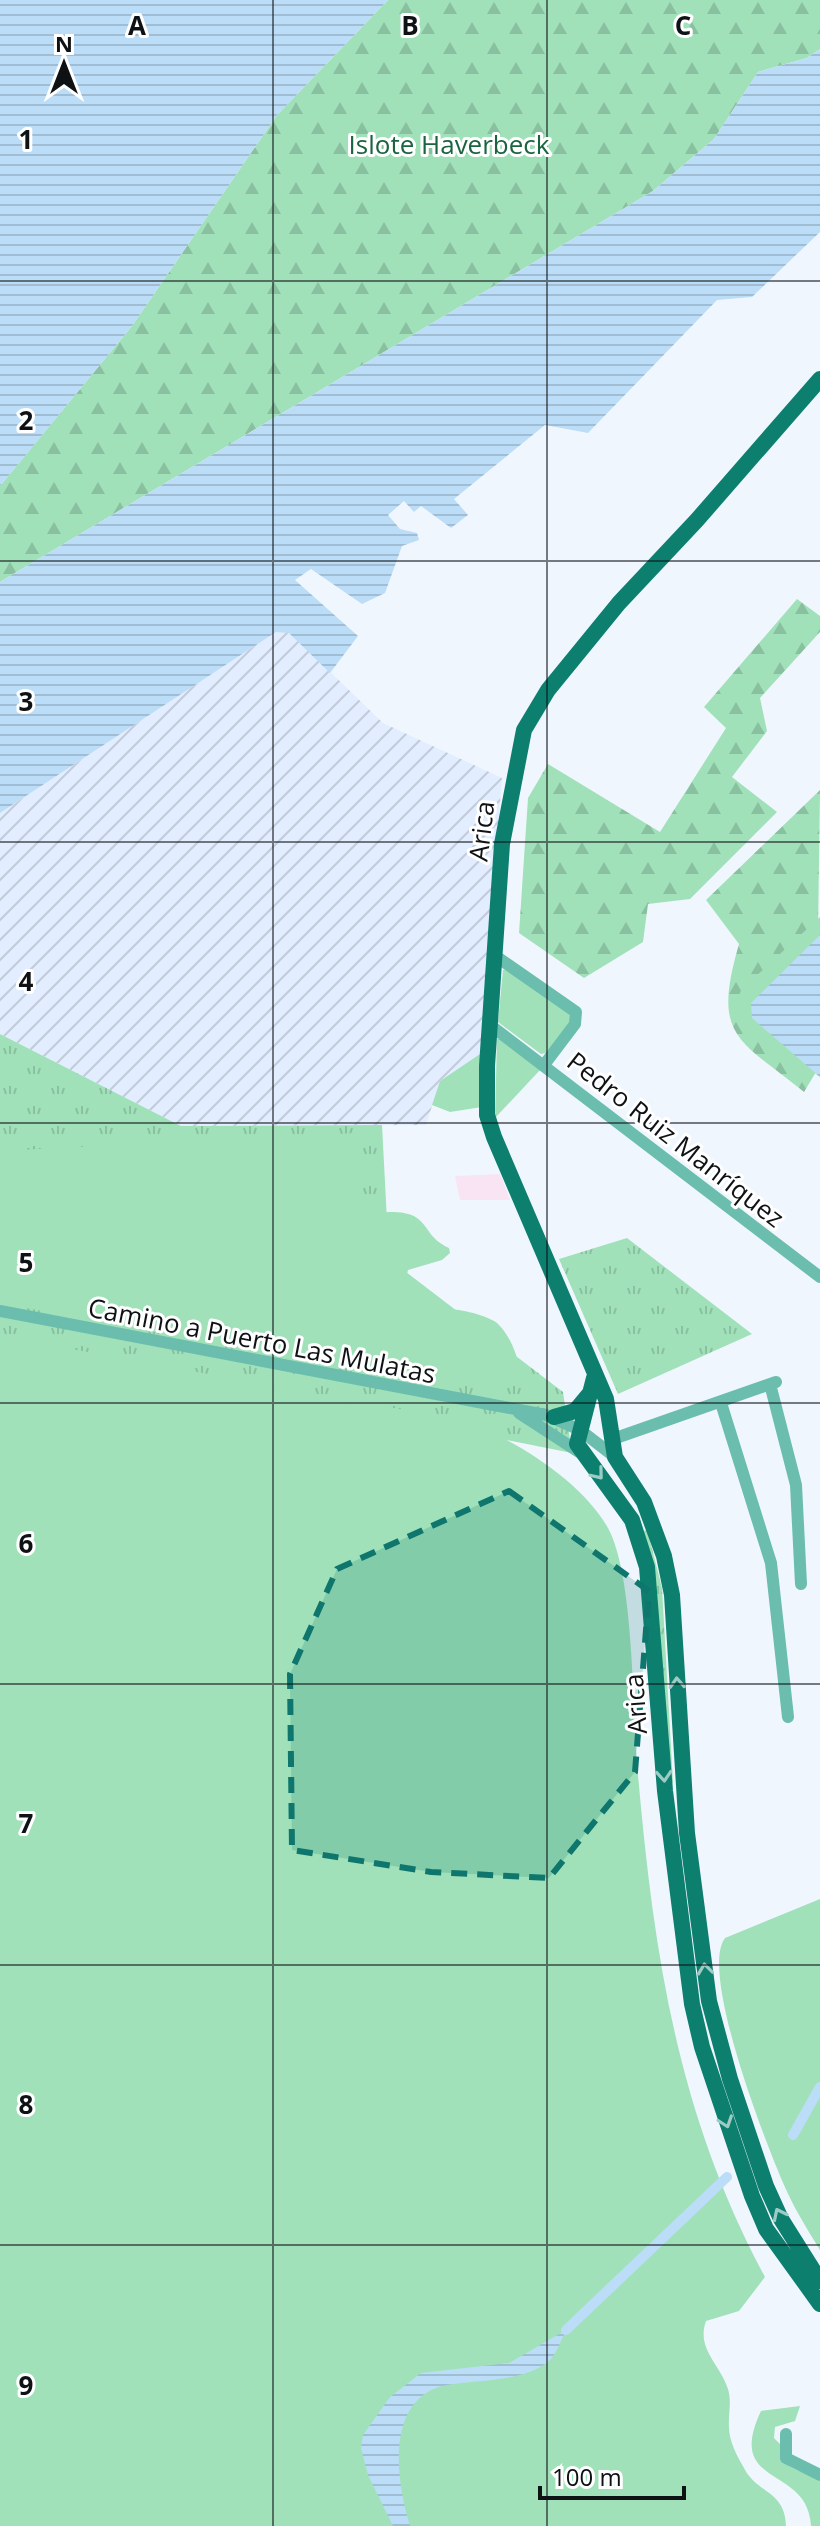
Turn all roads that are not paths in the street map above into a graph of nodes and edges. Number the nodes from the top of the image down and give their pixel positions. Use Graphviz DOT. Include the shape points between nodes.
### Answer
graph roads {
  1 [pos="820,379"];
  2 [pos="497,957"];
  3 [pos="490,1025"];
  4 [pos="544,1065"];
  5 [pos="820,1277"];
  6 [pos="0,1311"];
  7 [pos="593,1383"];
  8 [pos="721,1403"];
  9 [pos="516,1412"];
  10 [pos="554,1417"];
  11 [pos="580,1430"];
  12 [pos="613,1439"];
  13 [pos="579,1452"];
  14 [pos="615,1457"];
  15 [pos="801,1584"];
  16 [pos="788,1717"];
  17 [pos="820,2281"];
  18 [pos="820,2304"];
  19 [pos="786,2434"];
  20 [pos="820,2475"];
  1 -- 2 [label="main road, Arica" via="619,603 548,690 524,730 502,844"];
  2 -- 3 [label="main road, Arica"];
  2 -- 4 [label="street, Pedro Ruiz Manríquez" via="576,1012 575,1024"];
  3 -- 4 [label="street, Pedro Ruiz Manríquez"];
  3 -- 7 [label="main road, Arica" via="487,1115"];
  4 -- 5 [label="street, Pedro Ruiz Manríquez"];
  6 -- 9 [label="street, Camino a Puerto Las Mulatas"];
  7 -- 10 [label="main road" via="575,1411"];
  7 -- 11 [label="main road"];
  7 -- 12 [label="main road, Arica" via="606,1399"];
  8 -- 12 [label="street"];
  8 -- 15 [label="street" via="773,1383 796,1485"];
  8 -- 16 [label="street" via="771,1563"];
  9 -- 10 [label="street, Camino a Puerto Las Mulatas"];
  9 -- 13 [label="street, Camino a Puerto Las Mulatas"];
  10 -- 11 [label="street, Camino a Puerto Las Mulatas"];
  11 -- 13 [label="main road"];
  11 -- 14 [label="street, Camino a Puerto Las Mulatas"];
  12 -- 14 [label="main road, Arica"];
  13 -- 18 [label="main road, Arica, one-way" via="632,1520 647,1567 665,1791 702,2047 766,2229"];
  17 -- 14 [label="main road, Arica, one-way" via="766,2186 709,2001 687,1833 669,1576 651,1518"];
  19 -- 20 [label="street" via="786,2458"];
}
